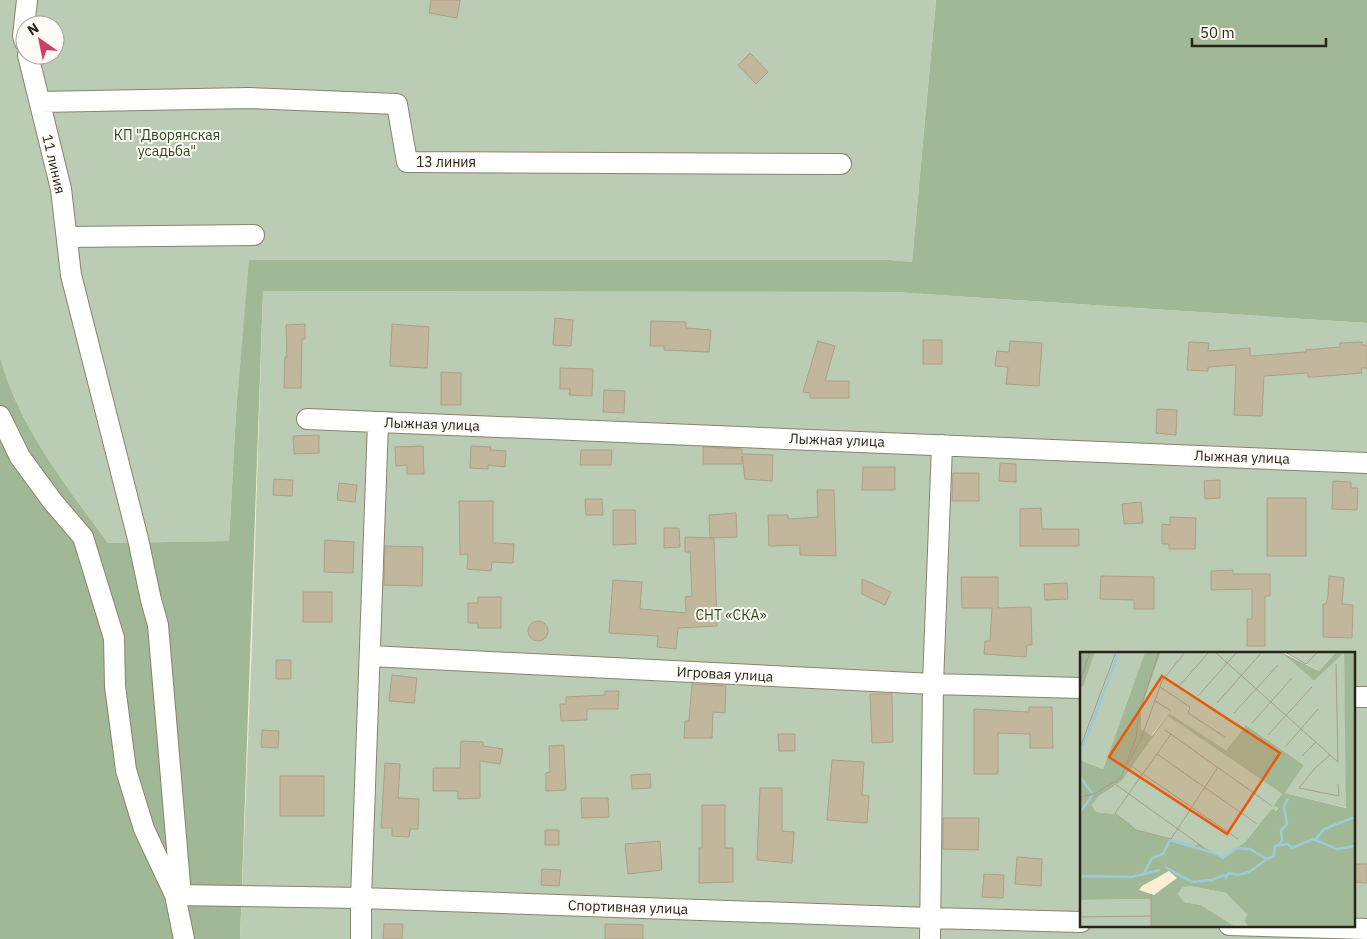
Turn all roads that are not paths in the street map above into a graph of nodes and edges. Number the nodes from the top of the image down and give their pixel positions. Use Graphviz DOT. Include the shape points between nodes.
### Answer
graph roads {
  1 [pos="27,0"];
  2 [pos="26,15"];
  3 [pos="31,65"];
  4 [pos="40,102"];
  5 [pos="841,164"];
  6 [pos="254,235"];
  7 [pos="67,237"];
  8 [pos="0,416"];
  9 [pos="307,419"];
  10 [pos="378,422"];
  11 [pos="942,445"];
  12 [pos="1367,463"];
  13 [pos="370,656"];
  14 [pos="933,684"];
  15 [pos="1080,688"];
  16 [pos="1354,697"];
  17 [pos="1367,697"];
  18 [pos="178,896"];
  19 [pos="361,898"];
  20 [pos="930,918"];
  21 [pos="1080,922"];
  22 [pos="1264,926"];
  23 [pos="1367,929"];
  24 [pos="184,939"];
  25 [pos="361,939"];
  26 [pos="930,939"];
  1 -- 2 [label="street"];
  3 -- 4 [label="street, 11 линия"];
  4 -- 5 [label="street, 13 линия" via="249,98 396,104 407,162"];
  4 -- 7 [label="street, 11 линия" via="61,189"];
  6 -- 7 [label="street"];
  7 -- 18 [label="street, 11 линия" via="72,275 158,625"];
  8 -- 18 [label="street" via="20,456 83,537 114,638 115,686 126,770 144,829"];
  9 -- 10 [label="street, Лыжная улица"];
  10 -- 11 [label="street, Лыжная улица"];
  10 -- 13 [label="street"];
  11 -- 12 [label="street, Лыжная улица"];
  11 -- 14 [label="street"];
  13 -- 14 [label="street, Игровая улица"];
  13 -- 19 [label="street"];
  14 -- 15 [label="street, Игровая улица"];
  14 -- 20 [label="street"];
  16 -- 17 [label="street"];
  18 -- 19 [label="street, Спортивная улица"];
  18 -- 24 [label="street"];
  19 -- 20 [label="street, Спортивная улица"];
  19 -- 25 [label="street"];
  20 -- 21 [label="street, Спортивная улица"];
  20 -- 26 [label="street"];
  22 -- 23 [label="street"];
}
